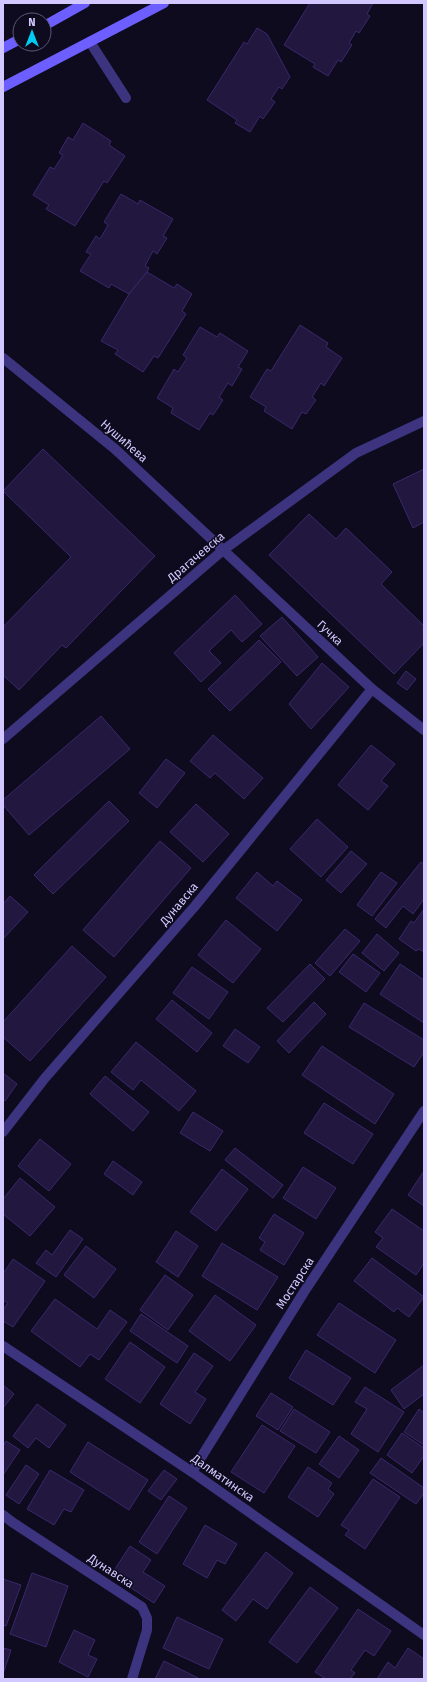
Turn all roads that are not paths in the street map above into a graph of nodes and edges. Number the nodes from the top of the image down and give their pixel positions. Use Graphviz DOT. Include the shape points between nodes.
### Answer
graph roads {
  1 [pos="86,3"];
  2 [pos="164,3"];
  3 [pos="52,22"];
  4 [pos="90,42"];
  5 [pos="12,43"];
  6 [pos="3,48"];
  7 [pos="3,87"];
  8 [pos="126,98"];
  9 [pos="3,358"];
  10 [pos="424,421"];
  11 [pos="222,550"];
  12 [pos="372,689"];
  13 [pos="424,730"];
  14 [pos="3,739"];
  15 [pos="424,1111"];
  16 [pos="3,1132"];
  17 [pos="3,1346"];
  18 [pos="192,1472"];
  19 [pos="3,1515"];
  20 [pos="424,1635"];
  21 [pos="132,1679"];
  1 -- 3 [label="street"];
  2 -- 4 [label="street"];
  4 -- 7 [label="street"];
  4 -- 8 [label="street"];
  5 -- 6 [label="street"];
  9 -- 11 [label="street, Нушићева" via="115,449"];
  10 -- 11 [label="street, Драгачевска" via="356,453"];
  11 -- 12 [label="street, Гучка"];
  11 -- 14 [label="street, Драгачевска"];
  12 -- 13 [label="street, Гучка"];
  12 -- 16 [label="street, Дунавска" via="195,906 46,1078"];
  15 -- 18 [label="street, Мостарска" via="304,1292"];
  17 -- 18 [label="street, Далматинска"];
  18 -- 20 [label="street, Далматинска"];
  19 -- 21 [label="street, Дунавска" via="142,1607 147,1618 147,1630"];
}
